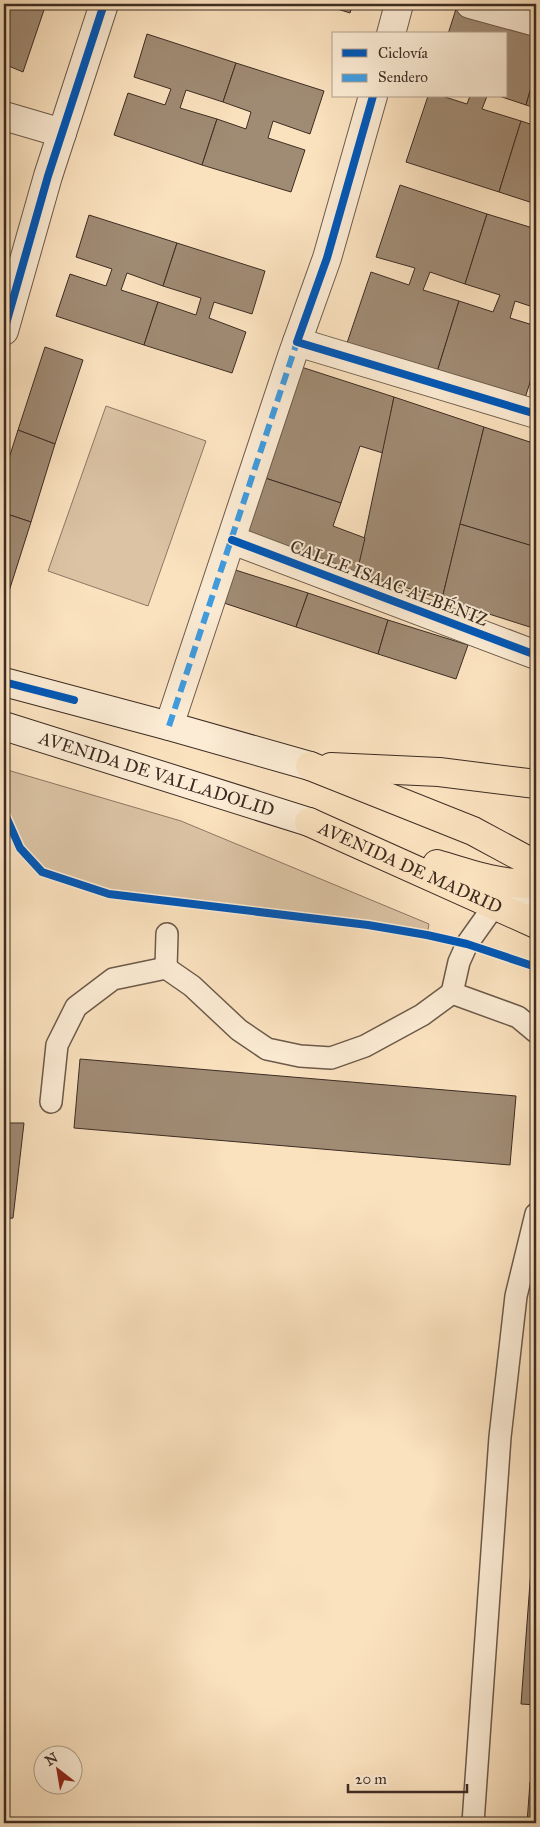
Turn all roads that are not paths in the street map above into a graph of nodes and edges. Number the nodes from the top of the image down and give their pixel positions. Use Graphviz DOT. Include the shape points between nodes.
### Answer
graph roads {
  1 [pos="104,4"];
  2 [pos="399,4"];
  3 [pos="470,4"];
  4 [pos="536,22"];
  5 [pos="392,32"];
  6 [pos="372,98"];
  7 [pos="4,116"];
  8 [pos="62,134"];
  9 [pos="4,331"];
  10 [pos="297,342"];
  11 [pos="536,414"];
  12 [pos="232,540"];
  13 [pos="536,655"];
  14 [pos="4,682"];
  15 [pos="4,726"];
  16 [pos="169,726"];
  17 [pos="310,766"];
  18 [pos="536,784"];
  19 [pos="309,822"];
  20 [pos="534,884"];
  21 [pos="494,906"];
  22 [pos="536,924"];
  23 [pos="167,934"];
  24 [pos="166,968"];
  25 [pos="452,993"];
  26 [pos="536,1032"];
  27 [pos="51,1102"];
  28 [pos="536,1214"];
  29 [pos="473,1823"];
  1 -- 8 [label="street"];
  2 -- 5 [label="street"];
  3 -- 4 [label="street"];
  6 -- 10 [label="street" via="327,258"];
  7 -- 8 [label="street"];
  8 -- 9 [label="street"];
  10 -- 11 [label="street"];
  10 -- 12 [label="street"];
  12 -- 13 [label="street, CALLE ISAAC ALBÉNIZ"];
  12 -- 16 [label="street"];
  14 -- 16 [label="street"];
  15 -- 19 [label="street, AVENIDA DE VALLADOLID"];
  16 -- 17 [label="street"];
  17 -- 18 [label="main road" via="439,772"];
  17 -- 20 [label="main road" via="473,831"];
  19 -- 20 [label="main road, AVENIDA DE MADRID" via="465,873 492,880"];
  19 -- 21 [label="main road, AVENIDA DE MADRID"];
  20 -- 21 [label="lane"];
  21 -- 22 [label="main road, AVENIDA DE MADRID"];
  21 -- 25 [label="lane" via="467,944"];
  23 -- 24 [label="lane"];
  24 -- 25 [label="lane" via="192,986 239,1030 267,1049 300,1056 332,1058 365,1046 422,1015"];
  24 -- 27 [label="lane" via="113,980 76,1007 57,1046"];
  25 -- 26 [label="lane" via="518,1017"];
  28 -- 29 [label="lane" via="516,1296 500,1437"];
}
